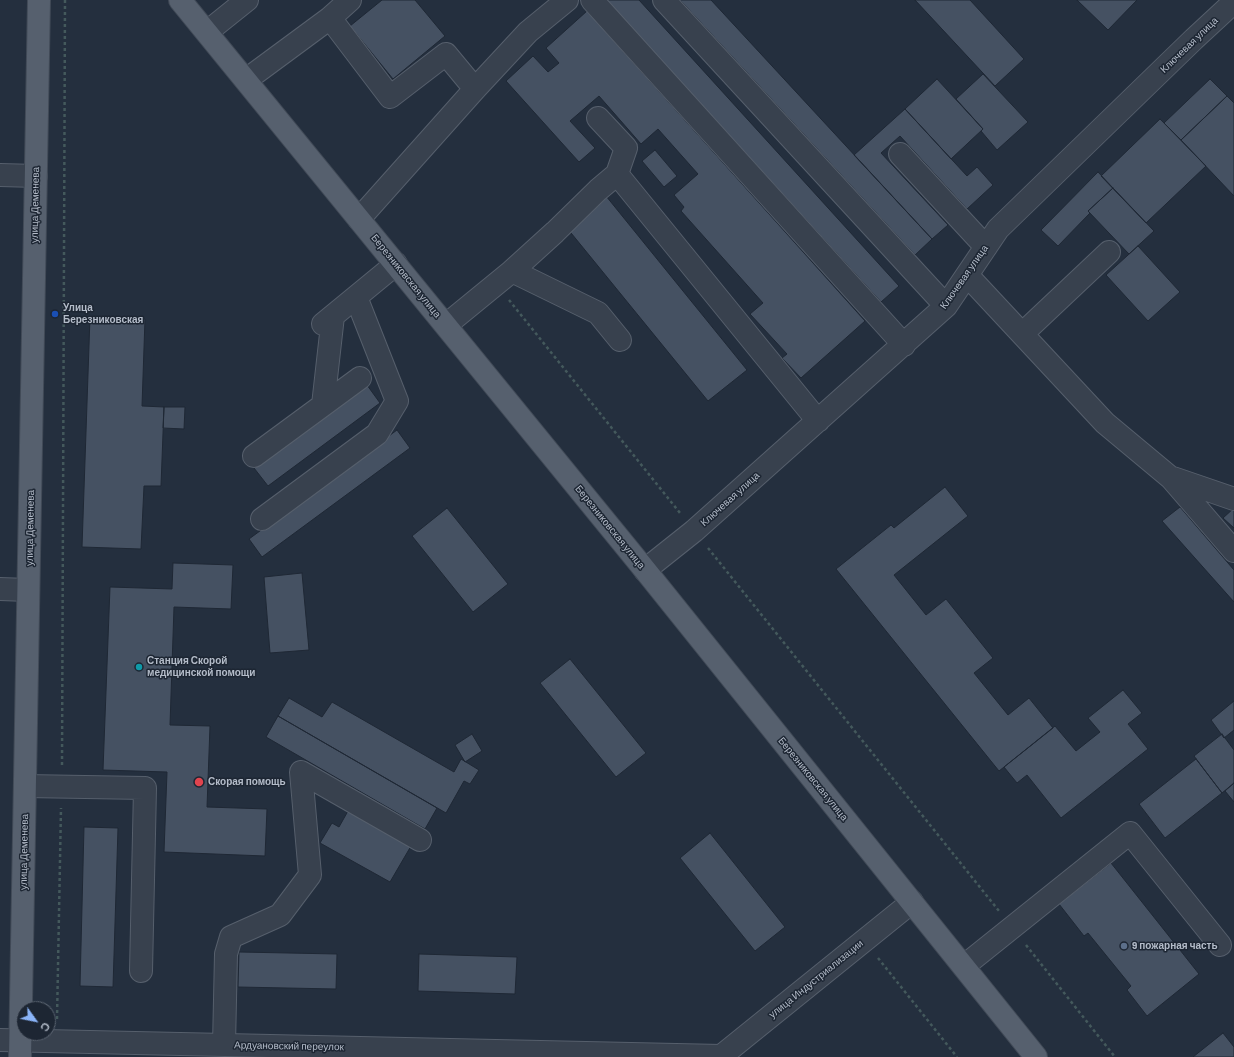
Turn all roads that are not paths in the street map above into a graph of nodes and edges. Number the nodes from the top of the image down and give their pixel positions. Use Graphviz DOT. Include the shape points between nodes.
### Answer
graph roads {
  1 [pos="39,0"];
  2 [pos="180,0"];
  3 [pos="247,0"];
  4 [pos="350,0"];
  5 [pos="567,0"];
  6 [pos="592,0"];
  7 [pos="664,0"];
  8 [pos="1234,2"];
  9 [pos="330,18"];
  10 [pos="207,32"];
  11 [pos="246,80"];
  12 [pos="474,89"];
  13 [pos="598,118"];
  14 [pos="900,154"];
  15 [pos="617,174"];
  16 [pos="0,175"];
  17 [pos="36,176"];
  18 [pos="360,219"];
  19 [pos="986,247"];
  20 [pos="1109,252"];
  21 [pos="396,264"];
  22 [pos="967,275"];
  23 [pos="504,278"];
  24 [pos="356,297"];
  25 [pos="946,306"];
  26 [pos="446,325"];
  27 [pos="1022,334"];
  28 [pos="620,340"];
  29 [pos="904,344"];
  30 [pos="360,378"];
  31 [pos="323,405"];
  32 [pos="818,421"];
  33 [pos="254,456"];
  34 [pos="1171,478"];
  35 [pos="1234,499"];
  36 [pos="262,519"];
  37 [pos="1234,551"];
  38 [pos="645,570"];
  39 [pos="0,589"];
  40 [pos="28,590"];
  41 [pos="25,786"];
  42 [pos="420,840"];
  43 [pos="912,902"];
  44 [pos="1220,945"];
  45 [pos="964,966"];
  46 [pos="142,971"];
  47 [pos="224,1045"];
  48 [pos="14,1046"];
  49 [pos="720,1056"];
  50 [pos="1036,1057"];
  1 -- 17 [label="main road, улица Деменева"];
  2 -- 10 [label="main road, Березниковская улица"];
  3 -- 10 [label="street"];
  4 -- 9 [label="street"];
  5 -- 12 [label="street" via="528,32"];
  6 -- 29 [label="street"];
  7 -- 25 [label="street"];
  8 -- 19 [label="street, Ключевая улица" via="998,229"];
  9 -- 11 [label="street"];
  9 -- 12 [label="street" via="390,98 446,54"];
  10 -- 11 [label="main road, Березниковская улица"];
  11 -- 18 [label="main road, Березниковская улица"];
  12 -- 18 [label="street"];
  13 -- 15 [label="street" via="626,148"];
  14 -- 19 [label="street"];
  15 -- 23 [label="street"];
  15 -- 32 [label="street"];
  16 -- 17 [label="street"];
  17 -- 40 [label="main road, улица Деменева"];
  18 -- 21 [label="main road, Березниковская улица"];
  19 -- 22 [label="street, Ключевая улица"];
  20 -- 27 [label="street"];
  21 -- 24 [label="street"];
  21 -- 26 [label="main road, Березниковская улица"];
  22 -- 25 [label="street, Ключевая улица"];
  22 -- 27 [label="street"];
  23 -- 26 [label="street"];
  23 -- 28 [label="street" via="598,313"];
  24 -- 31 [label="street" via="328,320"];
  24 -- 36 [label="street" via="397,401 378,434"];
  25 -- 29 [label="street, Ключевая улица"];
  26 -- 38 [label="main road, Березниковская улица"];
  27 -- 34 [label="street" via="1105,423"];
  29 -- 32 [label="street, Ключевая улица"];
  30 -- 31 [label="street"];
  31 -- 33 [label="street"];
  32 -- 38 [label="street, Ключевая улица" via="694,531"];
  34 -- 35 [label="street"];
  34 -- 37 [label="street"];
  38 -- 43 [label="main road, Березниковская улица"];
  39 -- 40 [label="street"];
  40 -- 41 [label="main road, улица Деменева"];
  41 -- 46 [label="street" via="145,788"];
  41 -- 48 [label="main road, улица Деменева"];
  42 -- 47 [label="street" via="301,772 310,875 280,915 231,937 226,954"];
  43 -- 45 [label="main road, Березниковская улица"];
  43 -- 49 [label="street, улица Индустриализации"];
  44 -- 45 [label="street" via="1130,833"];
  45 -- 50 [label="main road, Березниковская улица"];
  47 -- 48 [label="street, Ардуановский переулок" via="57,1041"];
  47 -- 49 [label="street, Ардуановский переулок"];
}
